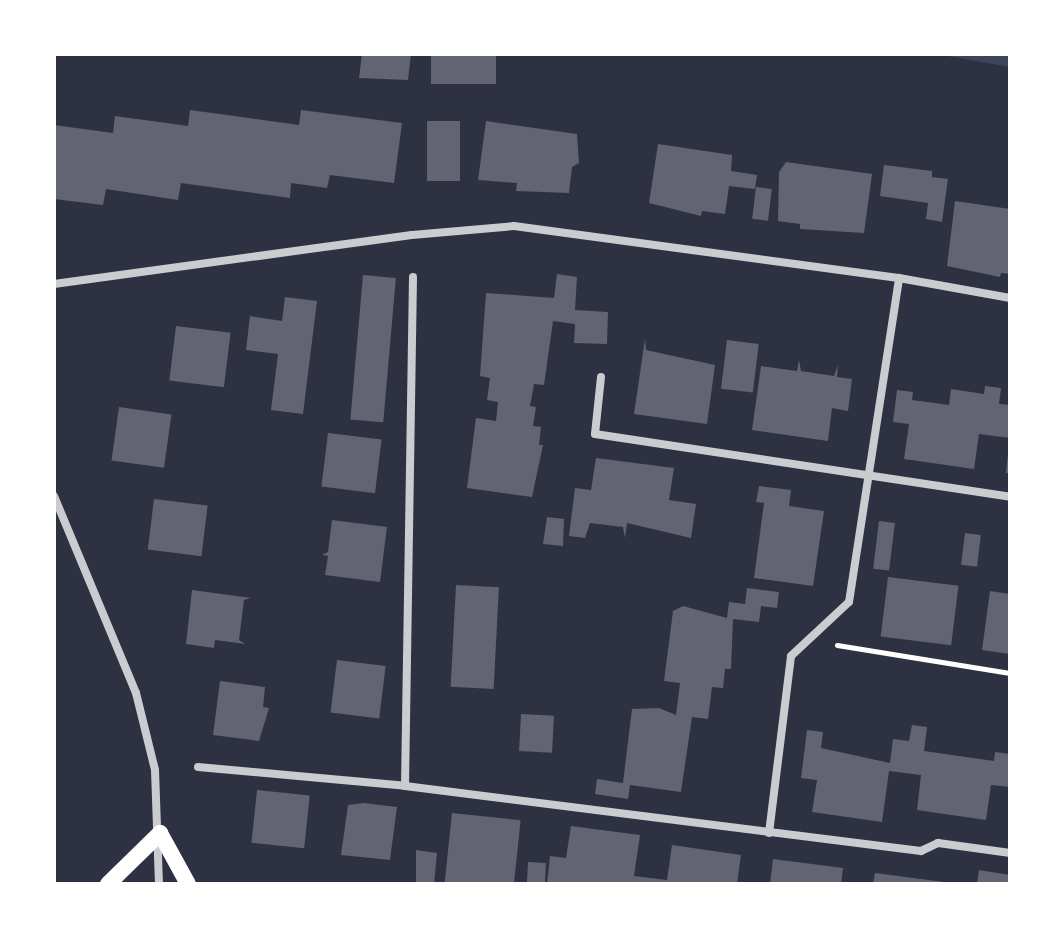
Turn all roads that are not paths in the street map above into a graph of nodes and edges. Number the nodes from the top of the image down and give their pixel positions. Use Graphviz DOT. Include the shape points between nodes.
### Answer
graph roads {
  1 [pos="413,277"];
  2 [pos="899,278"];
  3 [pos="54,284"];
  4 [pos="1010,298"];
  5 [pos="601,377"];
  6 [pos="870,476"];
  7 [pos="54,496"];
  8 [pos="1010,497"];
  9 [pos="198,767"];
  10 [pos="405,786"];
  11 [pos="160,833"];
  12 [pos="769,833"];
  13 [pos="1010,853"];
  14 [pos="108,884"];
  15 [pos="159,884"];
  16 [pos="188,884"];
  1 -- 10 [label="street"];
  2 -- 3 [label="street" via="514,226"];
  2 -- 4 [label="street"];
  2 -- 6 [label="street"];
  5 -- 6 [label="street" via="595,434"];
  6 -- 8 [label="street"];
  6 -- 12 [label="street" via="849,602 791,656"];
  7 -- 11 [label="street" via="136,693 155,770"];
  9 -- 10 [label="street"];
  10 -- 12 [label="street"];
  11 -- 14 [label="main road"];
  11 -- 15 [label="street"];
  11 -- 16 [label="main road"];
  12 -- 13 [label="street" via="921,851 938,843"];
}
